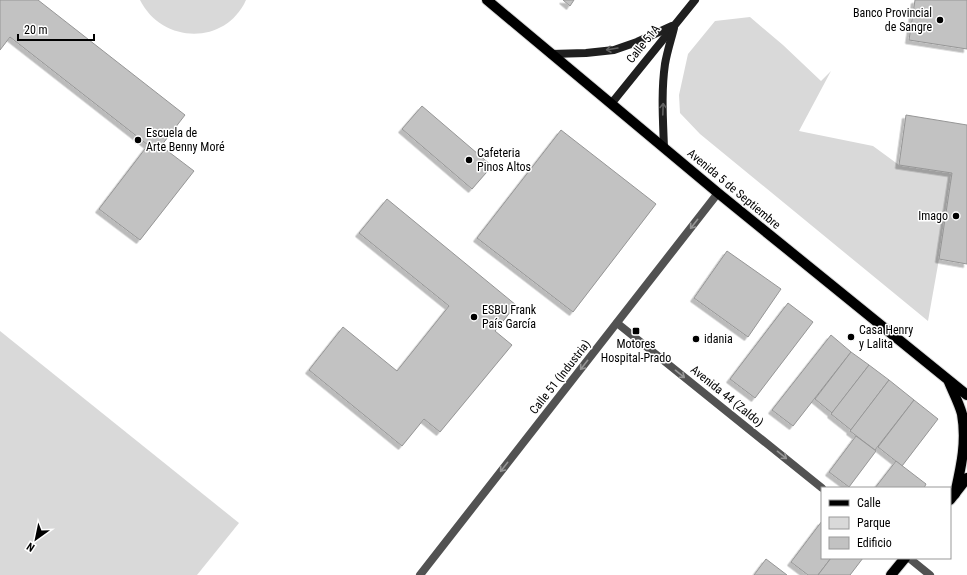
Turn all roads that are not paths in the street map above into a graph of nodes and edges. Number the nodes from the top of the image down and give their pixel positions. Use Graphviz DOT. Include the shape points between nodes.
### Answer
graph roads {
  1 [pos="487,0"];
  2 [pos="695,0"];
  3 [pos="674,25"];
  4 [pos="551,54"];
  5 [pos="611,104"];
  6 [pos="664,148"];
  7 [pos="718,193"];
  8 [pos="617,323"];
  9 [pos="948,380"];
  10 [pos="967,395"];
  11 [pos="967,478"];
  12 [pos="821,487"];
  13 [pos="967,488"];
  14 [pos="952,497"];
  15 [pos="904,559"];
  16 [pos="910,559"];
  17 [pos="420,575"];
  18 [pos="891,575"];
  19 [pos="930,575"];
  1 -- 4 [label="main road, Avenida 5 de Septiembre"];
  2 -- 3 [label="main road, Calle 51A"];
  3 -- 4 [label="main road, one-way" via="614,50"];
  3 -- 5 [label="main road, Calle 51A"];
  6 -- 3 [label="main road, one-way" via="663,87 665,64"];
  4 -- 5 [label="main road, Avenida 5 de Septiembre"];
  5 -- 6 [label="main road, Avenida 5 de Septiembre"];
  6 -- 7 [label="main road, Avenida 5 de Septiembre"];
  7 -- 8 [label="street, Calle 51 (Industria), one-way"];
  7 -- 9 [label="main road, Avenida 5 de Septiembre"];
  8 -- 12 [label="street, Avenida 44 (Zaldo), one-way"];
  8 -- 17 [label="street, Calle 51 (Industria), one-way"];
  9 -- 10 [label="main road, Avenida 5 de Septiembre"];
  9 -- 14 [label="main road" via="961,412 964,434 963,457"];
  11 -- 14 [label="main road"];
  13 -- 14 [label="main road"];
  15 -- 18 [label="main road"];
  16 -- 19 [label="street"];
}
